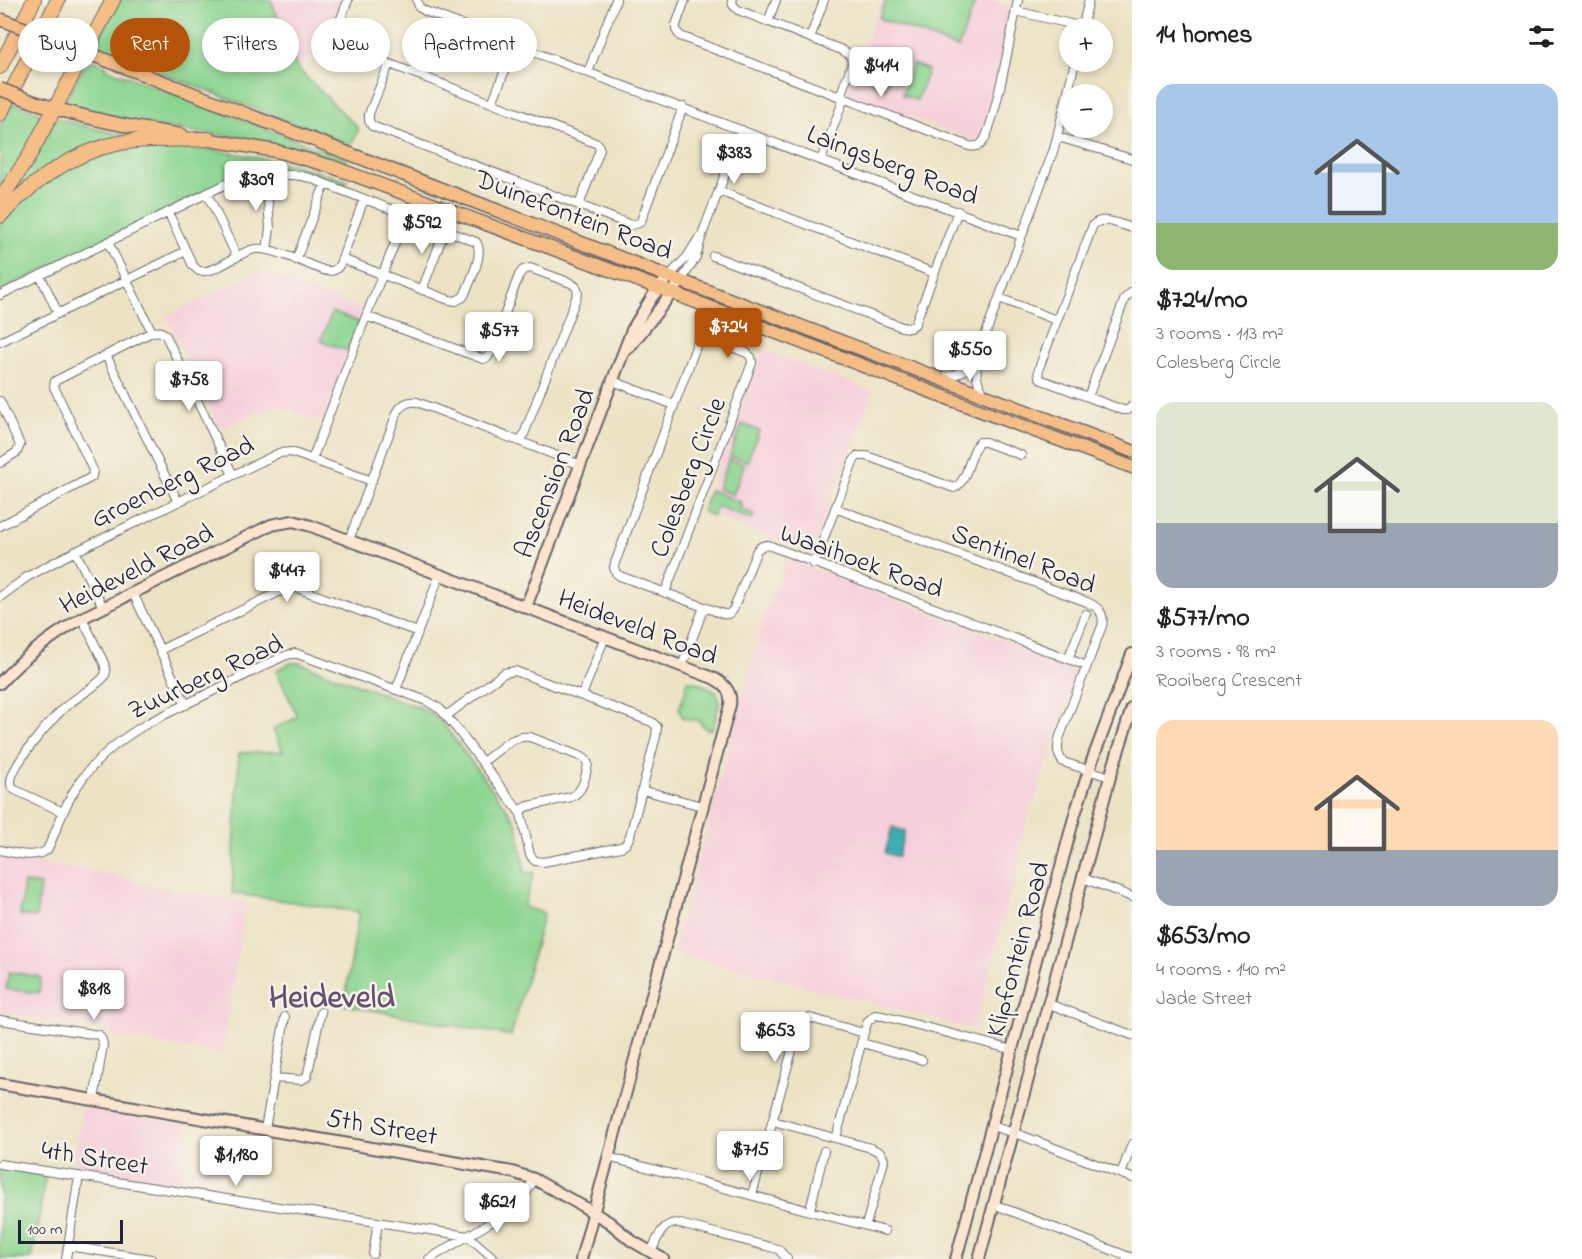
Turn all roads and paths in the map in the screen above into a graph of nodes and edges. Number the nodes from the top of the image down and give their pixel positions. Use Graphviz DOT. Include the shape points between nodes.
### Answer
graph roads {
  1 [pos="34,0"];
  2 [pos="58,0"];
  3 [pos="113,0"];
  4 [pos="348,0"];
  5 [pos="417,0"];
  6 [pos="616,0"];
  7 [pos="685,0"];
  8 [pos="732,0"];
  9 [pos="776,0"];
  10 [pos="824,0"];
  11 [pos="1018,0"];
  12 [pos="1089,0"];
  13 [pos="1016,11"];
  14 [pos="341,18"];
  15 [pos="444,18"];
  16 [pos="1084,18"];
  17 [pos="0,19"];
  18 [pos="768,22"];
  19 [pos="1059,22"];
  20 [pos="18,26"];
  21 [pos="98,28"];
  22 [pos="810,38"];
  23 [pos="537,53"];
  24 [pos="98,57"];
  25 [pos="390,64"];
  26 [pos="0,67"];
  27 [pos="74,72"];
  28 [pos="386,72"];
  29 [pos="504,72"];
  30 [pos="588,72"];
  31 [pos="1073,72"];
  32 [pos="0,89"];
  33 [pos="842,97"];
  34 [pos="492,103"];
  35 [pos="683,107"];
  36 [pos="55,109"];
  37 [pos="0,114"];
  38 [pos="742,130"];
  39 [pos="1058,137"];
  40 [pos="207,139"];
  41 [pos="1132,159"];
  42 [pos="821,160"];
  43 [pos="266,177"];
  44 [pos="325,184"];
  45 [pos="719,191"];
  46 [pos="207,194"];
  47 [pos="364,199"];
  48 [pos="0,200"];
  49 [pos="579,205"];
  50 [pos="958,211"];
  51 [pos="168,212"];
  52 [pos="406,215"];
  53 [pos="0,216"];
  54 [pos="1132,228"];
  55 [pos="445,230"];
  56 [pos="703,232"];
  57 [pos="1022,236"];
  58 [pos="108,242"];
  59 [pos="267,250"];
  60 [pos="186,251"];
  61 [pos="713,256"];
  62 [pos="237,257"];
  63 [pos="342,259"];
  64 [pos="296,260"];
  65 [pos="934,273"];
  66 [pos="40,275"];
  67 [pos="383,275"];
  68 [pos="126,279"];
  69 [pos="675,279"];
  70 [pos="659,288"];
  71 [pos="422,290"];
  72 [pos="1132,292"];
  73 [pos="672,293"];
  74 [pos="0,295"];
  75 [pos="999,298"];
  76 [pos="58,313"];
  77 [pos="366,316"];
  78 [pos="1056,320"];
  79 [pos="152,332"];
  80 [pos="0,342"];
  81 [pos="979,352"];
  82 [pos="106,355"];
  83 [pos="623,355"];
  84 [pos="940,378"];
  85 [pos="613,381"];
  86 [pos="985,395"];
  87 [pos="1088,397"];
  88 [pos="0,401"];
  89 [pos="674,405"];
  90 [pos="1132,406"];
  91 [pos="521,442"];
  92 [pos="1132,451"];
  93 [pos="1021,455"];
  94 [pos="312,460"];
  95 [pos="0,463"];
  96 [pos="581,465"];
  97 [pos="1132,467"];
  98 [pos="233,475"];
  99 [pos="372,481"];
  100 [pos="178,502"];
  101 [pos="835,508"];
  102 [pos="0,525"];
  103 [pos="350,540"];
  104 [pos="75,551"];
  105 [pos="814,564"];
  106 [pos="615,571"];
  107 [pos="440,574"];
  108 [pos="133,593"];
  109 [pos="665,593"];
  110 [pos="0,597"];
  111 [pos="103,607"];
  112 [pos="526,607"];
  113 [pos="704,607"];
  114 [pos="1086,615"];
  115 [pos="82,618"];
  116 [pos="418,632"];
  117 [pos="605,637"];
  118 [pos="160,650"];
  119 [pos="1132,654"];
  120 [pos="1068,659"];
  121 [pos="682,666"];
  122 [pos="1087,666"];
  123 [pos="0,683"];
  124 [pos="396,690"];
  125 [pos="582,695"];
  126 [pos="186,705"];
  127 [pos="1132,708"];
  128 [pos="446,716"];
  129 [pos="482,762"];
  130 [pos="1089,771"];
  131 [pos="1110,777"];
  132 [pos="642,790"];
  133 [pos="702,806"];
  134 [pos="519,810"];
  135 [pos="63,812"];
  136 [pos="0,850"];
  137 [pos="1083,878"];
  138 [pos="1132,897"];
  139 [pos="1049,1004"];
  140 [pos="321,1012"];
  141 [pos="285,1017"];
  142 [pos="0,1020"];
  143 [pos="864,1033"];
  144 [pos="1131,1033"];
  145 [pos="862,1043"];
  146 [pos="1013,1050"];
  147 [pos="922,1060"];
  148 [pos="274,1078"];
  149 [pos="0,1084"];
  150 [pos="94,1100"];
  151 [pos="773,1121"];
  152 [pos="992,1126"];
  153 [pos="264,1129"];
  154 [pos="1013,1132"];
  155 [pos="836,1138"];
  156 [pos="1132,1144"];
  157 [pos="824,1151"];
  158 [pos="608,1157"];
  159 [pos="0,1164"];
  160 [pos="1121,1174"];
  161 [pos="79,1176"];
  162 [pos="1132,1178"];
  163 [pos="534,1179"];
  164 [pos="752,1195"];
  165 [pos="993,1204"];
  166 [pos="810,1210"];
  167 [pos="593,1212"];
  168 [pos="378,1222"];
  169 [pos="866,1225"];
  170 [pos="885,1231"];
  171 [pos="468,1236"];
  172 [pos="68,1246"];
  173 [pos="651,1252"];
  174 [pos="373,1254"];
  175 [pos="1132,1258"];
  176 [pos="66,1259"];
  177 [pos="151,1259"];
  178 [pos="429,1259"];
  179 [pos="495,1259"];
  180 [pos="581,1259"];
  181 [pos="663,1259"];
  182 [pos="788,1259"];
  183 [pos="956,1259"];
  184 [pos="979,1259"];
  1 -- 26 [label="highway"];
  2 -- 37 [label="highway"];
  3 -- 21 [label="highway"];
  4 -- 14 [label="street"];
  5 -- 15 [label="street, Laingsberg Road" via="425,11"];
  6 -- 30 [label="street"];
  7 -- 33 [label="street" via="676,25 680,36"];
  8 -- 18 [label="street" via="738,10"];
  9 -- 18 [label="street"];
  10 -- 22 [label="street"];
  11 -- 13 [label="street"];
  12 -- 16 [label="street"];
  13 -- 19 [label="street"];
  13 -- 33 [label="street" via="992,118 978,146 969,146"];
  17 -- 20 [label="main road, Duinefontein Road, bridge"];
  18 -- 22 [label="street"];
  22 -- 33 [label="street" via="850,55 851,67"];
  23 -- 30 [label="street, Laingsberg Road"];
  24 -- 69 [label="main road, Duinefontein Road"];
  25 -- 34 [label="street"];
  27 -- 36 [label="highway"];
  28 -- 49 [label="street" via="369,114 372,126"];
  29 -- 34 [label="street"];
  30 -- 35 [label="street, Laingsberg Road"];
  31 -- 39 [label="street"];
  32 -- 36 [label="main road, Duinefontein Road, bridge"];
  33 -- 42 [label="street"];
  34 -- 49 [label="street" via="598,144 600,150"];
  35 -- 38 [label="street, Laingsberg Road"];
  35 -- 49 [label="street" via="639,224 632,225"];
  36 -- 40 [label="main road, Duinefontein Road" via="127,127"];
  36 -- 48 [label="highway"];
  38 -- 42 [label="street, Laingsberg Road"];
  38 -- 45 [label="street"];
  39 -- 41 [label="street"];
  39 -- 57 [label="street"];
  40 -- 53 [label="highway" via="135,141 103,147 40,179"];
  40 -- 70 [label="main road, Duinefontein Road" via="276,151 330,166"];
  42 -- 50 [label="street, Laingsberg Road"];
  43 -- 44 [label="street" via="305,177"];
  43 -- 46 [label="street" via="233,181"];
  43 -- 59 [label="street" via="270,228"];
  44 -- 47 [label="street"];
  44 -- 64 [label="street"];
  45 -- 56 [label="street"];
  45 -- 65 [label="street"];
  46 -- 51 [label="street"];
  46 -- 62 [label="street"];
  47 -- 52 [label="street"];
  47 -- 63 [label="street"];
  50 -- 57 [label="street, Laingsberg Road"];
  50 -- 65 [label="street"];
  51 -- 58 [label="street"];
  51 -- 60 [label="street"];
  52 -- 55 [label="street"];
  52 -- 67 [label="street"];
  54 -- 78 [label="street" via="1096,222"];
  55 -- 71 [label="street"];
  55 -- 71 [label="street" via="476,242 480,248 465,294 453,301"];
  56 -- 69 [label="street"];
  56 -- 69 [label="street" via="696,257"];
  57 -- 75 [label="street"];
  58 -- 66 [label="street"];
  58 -- 68 [label="street"];
  59 -- 62 [label="street" via="255,249"];
  59 -- 64 [label="street"];
  60 -- 62 [label="street" via="201,272"];
  60 -- 68 [label="street"];
  61 -- 65 [label="street" via="907,328 915,324"];
  63 -- 64 [label="street" via="332,272"];
  63 -- 67 [label="street"];
  66 -- 74 [label="street"];
  66 -- 76 [label="street"];
  67 -- 71 [label="street"];
  67 -- 77 [label="street"];
  68 -- 76 [label="street"];
  68 -- 79 [label="street"];
  69 -- 70 [label="street, Ascension Road"];
  69 -- 73 [label="street, Ascension Road"];
  69 -- 84 [label="main road, Duinefontein Road"];
  70 -- 73 [label="main road, Duinefontein Road"];
  70 -- 83 [label="street, Ascension Road" via="634,325"];
  72 -- 87 [label="street" via="1125,298"];
  73 -- 83 [label="street, Ascension Road"];
  73 -- 97 [label="main road, Duinefontein Road"];
  75 -- 78 [label="street"];
  75 -- 81 [label="street"];
  76 -- 80 [label="street"];
  77 -- 91 [label="street" via="483,359 491,351 523,270 532,269 576,287 578,295"];
  77 -- 94 [label="street"];
  78 -- 87 [label="street" via="1038,375"];
  79 -- 82 [label="street"];
  79 -- 98 [label="street" via="160,331 166,336"];
  81 -- 84 [label="street" via="965,371"];
  81 -- 86 [label="street" via="977,380"];
  82 -- 100 [label="street"];
  82 -- 102 [label="street" via="54,383 92,467 92,477"];
  83 -- 85 [label="street, Ascension Road"];
  84 -- 86 [label="main road, Duinefontein Road"];
  85 -- 89 [label="street"];
  85 -- 96 [label="street, Ascension Road"];
  86 -- 92 [label="main road, Duinefontein Road"];
  87 -- 90 [label="street" via="1123,410"];
  88 -- 95 [label="street" via="20,445 18,452"];
  89 -- 106 [label="street, Colesberg Circle" via="615,562"];
  89 -- 109 [label="street, Colesberg Circle" via="702,339 711,338 750,355 752,365"];
  91 -- 96 [label="street"];
  91 -- 99 [label="street" via="410,402 399,410"];
  93 -- 101 [label="street" via="979,442 962,482 954,489 860,455 853,462"];
  94 -- 98 [label="street, Groenberg Road" via="284,452"];
  94 -- 99 [label="street, Groenberg Road"];
  96 -- 112 [label="street, Ascension Road"];
  98 -- 100 [label="street, Groenberg Road"];
  99 -- 103 [label="street"];
  100 -- 104 [label="street, Groenberg Road"];
  101 -- 105 [label="street"];
  101 -- 122 [label="street, Sentinel Road" via="1093,605 1102,615 1103,623"];
  103 -- 107 [label="street, Heideveld Road"];
  103 -- 108 [label="street, Heideveld Road" via="302,523 279,523"];
  104 -- 110 [label="street, Groenberg Road"];
  104 -- 111 [label="street"];
  105 -- 113 [label="street, Waaihoek Road" via="762,546 732,612 725,614"];
  105 -- 120 [label="street, Waaihoek Road"];
  106 -- 109 [label="street, Waaihoek Road"];
  107 -- 112 [label="street, Heideveld Road"];
  107 -- 116 [label="street"];
  108 -- 111 [label="street, Heideveld Road"];
  108 -- 118 [label="street"];
  109 -- 113 [label="street, Waaihoek Road"];
  111 -- 115 [label="street, Heideveld Road"];
  112 -- 117 [label="street, Heideveld Road"];
  113 -- 121 [label="street"];
  114 -- 120 [label="street"];
  115 -- 123 [label="street, Heideveld Road" via="22,660"];
  115 -- 135 [label="street" via="106,672 48,724 13,773 11,782 15,790"];
  116 -- 118 [label="street" via="289,587"];
  116 -- 124 [label="street"];
  117 -- 121 [label="street, Heideveld Road"];
  117 -- 125 [label="street"];
  118 -- 126 [label="street"];
  119 -- 130 [label="street, Klipfontein Road"];
  120 -- 122 [label="street, Waaihoek Road"];
  121 -- 133 [label="street, Heideveld Road" via="720,682 730,697"];
  122 -- 130 [label="street, Sentinel Road" via="1058,751 1063,762"];
  124 -- 126 [label="street, Zuurberg Road" via="295,653"];
  124 -- 128 [label="street, Zuurberg Road" via="427,701"];
  125 -- 128 [label="street" via="510,671"];
  125 -- 132 [label="street" via="656,726"];
  126 -- 135 [label="street, Zuurberg Road" via="131,733 100,758"];
  127 -- 131 [label="street, Klipfontein Road"];
  128 -- 129 [label="street, Zuurberg Road"];
  129 -- 134 [label="street, Zuurberg Road"];
  129 -- 134 [label="street" via="523,736 587,761 576,795"];
  130 -- 131 [label="street, Sentinel Road"];
  130 -- 146 [label="street, Klipfontein Road"];
  131 -- 137 [label="street, Klipfontein Road"];
  132 -- 133 [label="street"];
  132 -- 134 [label="street, Zuurberg Road" via="624,845 543,862 530,855"];
  133 -- 158 [label="street, Heideveld Road"];
  135 -- 136 [label="street, Zuurberg Road" via="47,850 29,855"];
  137 -- 138 [label="street"];
  137 -- 139 [label="street, Klipfontein Road"];
  139 -- 144 [label="street"];
  139 -- 154 [label="street, Klipfontein Road"];
  140 -- 148 [label="street" via="307,1077"];
  141 -- 148 [label="street"];
  142 -- 150 [label="street" via="99,1035 104,1045"];
  143 -- 145 [label="street"];
  143 -- 146 [label="street" via="871,1018 879,1015"];
  143 -- 151 [label="street" via="810,1018 802,1021"];
  145 -- 147 [label="street"];
  145 -- 155 [label="street"];
  146 -- 152 [label="street, Klipfontein Road"];
  148 -- 153 [label="street"];
  149 -- 150 [label="street, 5th Street"];
  150 -- 153 [label="street, 5th Street"];
  151 -- 155 [label="street"];
  151 -- 164 [label="street"];
  152 -- 154 [label="street"];
  152 -- 183 [label="street, Klipfontein Road"];
  153 -- 163 [label="street, 5th Street" via="501,1169"];
  154 -- 160 [label="street"];
  154 -- 165 [label="street, Klipfontein Road"];
  155 -- 169 [label="street" via="880,1152 884,1160"];
  156 -- 160 [label="street"];
  157 -- 166 [label="street"];
  158 -- 164 [label="street"];
  158 -- 167 [label="street, Heideveld Road"];
  159 -- 161 [label="street, 4th Street"];
  160 -- 162 [label="street"];
  161 -- 168 [label="street, 4th Street"];
  161 -- 172 [label="street"];
  163 -- 167 [label="street, 5th Street"];
  163 -- 171 [label="street" via="520,1204"];
  164 -- 166 [label="street"];
  165 -- 175 [label="street"];
  165 -- 184 [label="street, Klipfontein Road"];
  166 -- 169 [label="street"];
  167 -- 173 [label="street, 5th Street"];
  167 -- 180 [label="street, Heideveld Road"];
  168 -- 171 [label="street, 4th Street"];
  168 -- 174 [label="street"];
  169 -- 170 [label="street"];
  171 -- 178 [label="street"];
  171 -- 179 [label="street"];
  172 -- 176 [label="street"];
  172 -- 177 [label="street"];
  173 -- 181 [label="street, 5th Street"];
  173 -- 182 [label="street" via="664,1228 676,1223 778,1249"];
}
